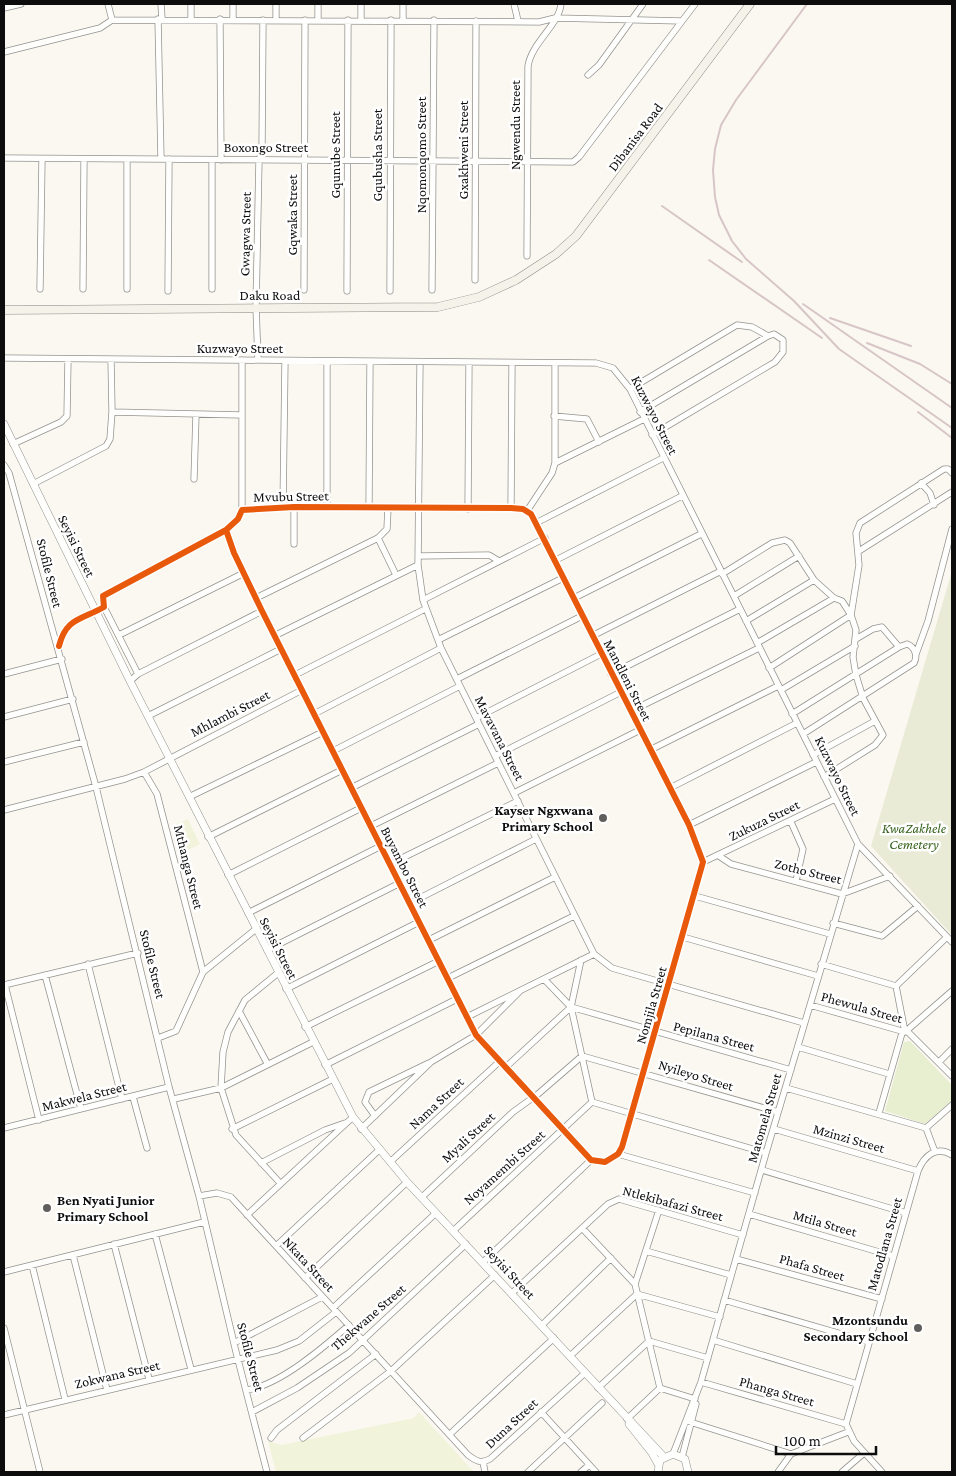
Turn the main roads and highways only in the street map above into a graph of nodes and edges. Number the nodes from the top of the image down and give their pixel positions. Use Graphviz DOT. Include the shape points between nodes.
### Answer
graph roads {
  1 [pos="750,4"];
  2 [pos="528,273"];
  3 [pos="4,310"];
  1 -- 2 [label="main road, Dibanisa Road" via="576,236"];
  2 -- 3 [label="main road, Daku Road" via="479,297 438,307"];
}
